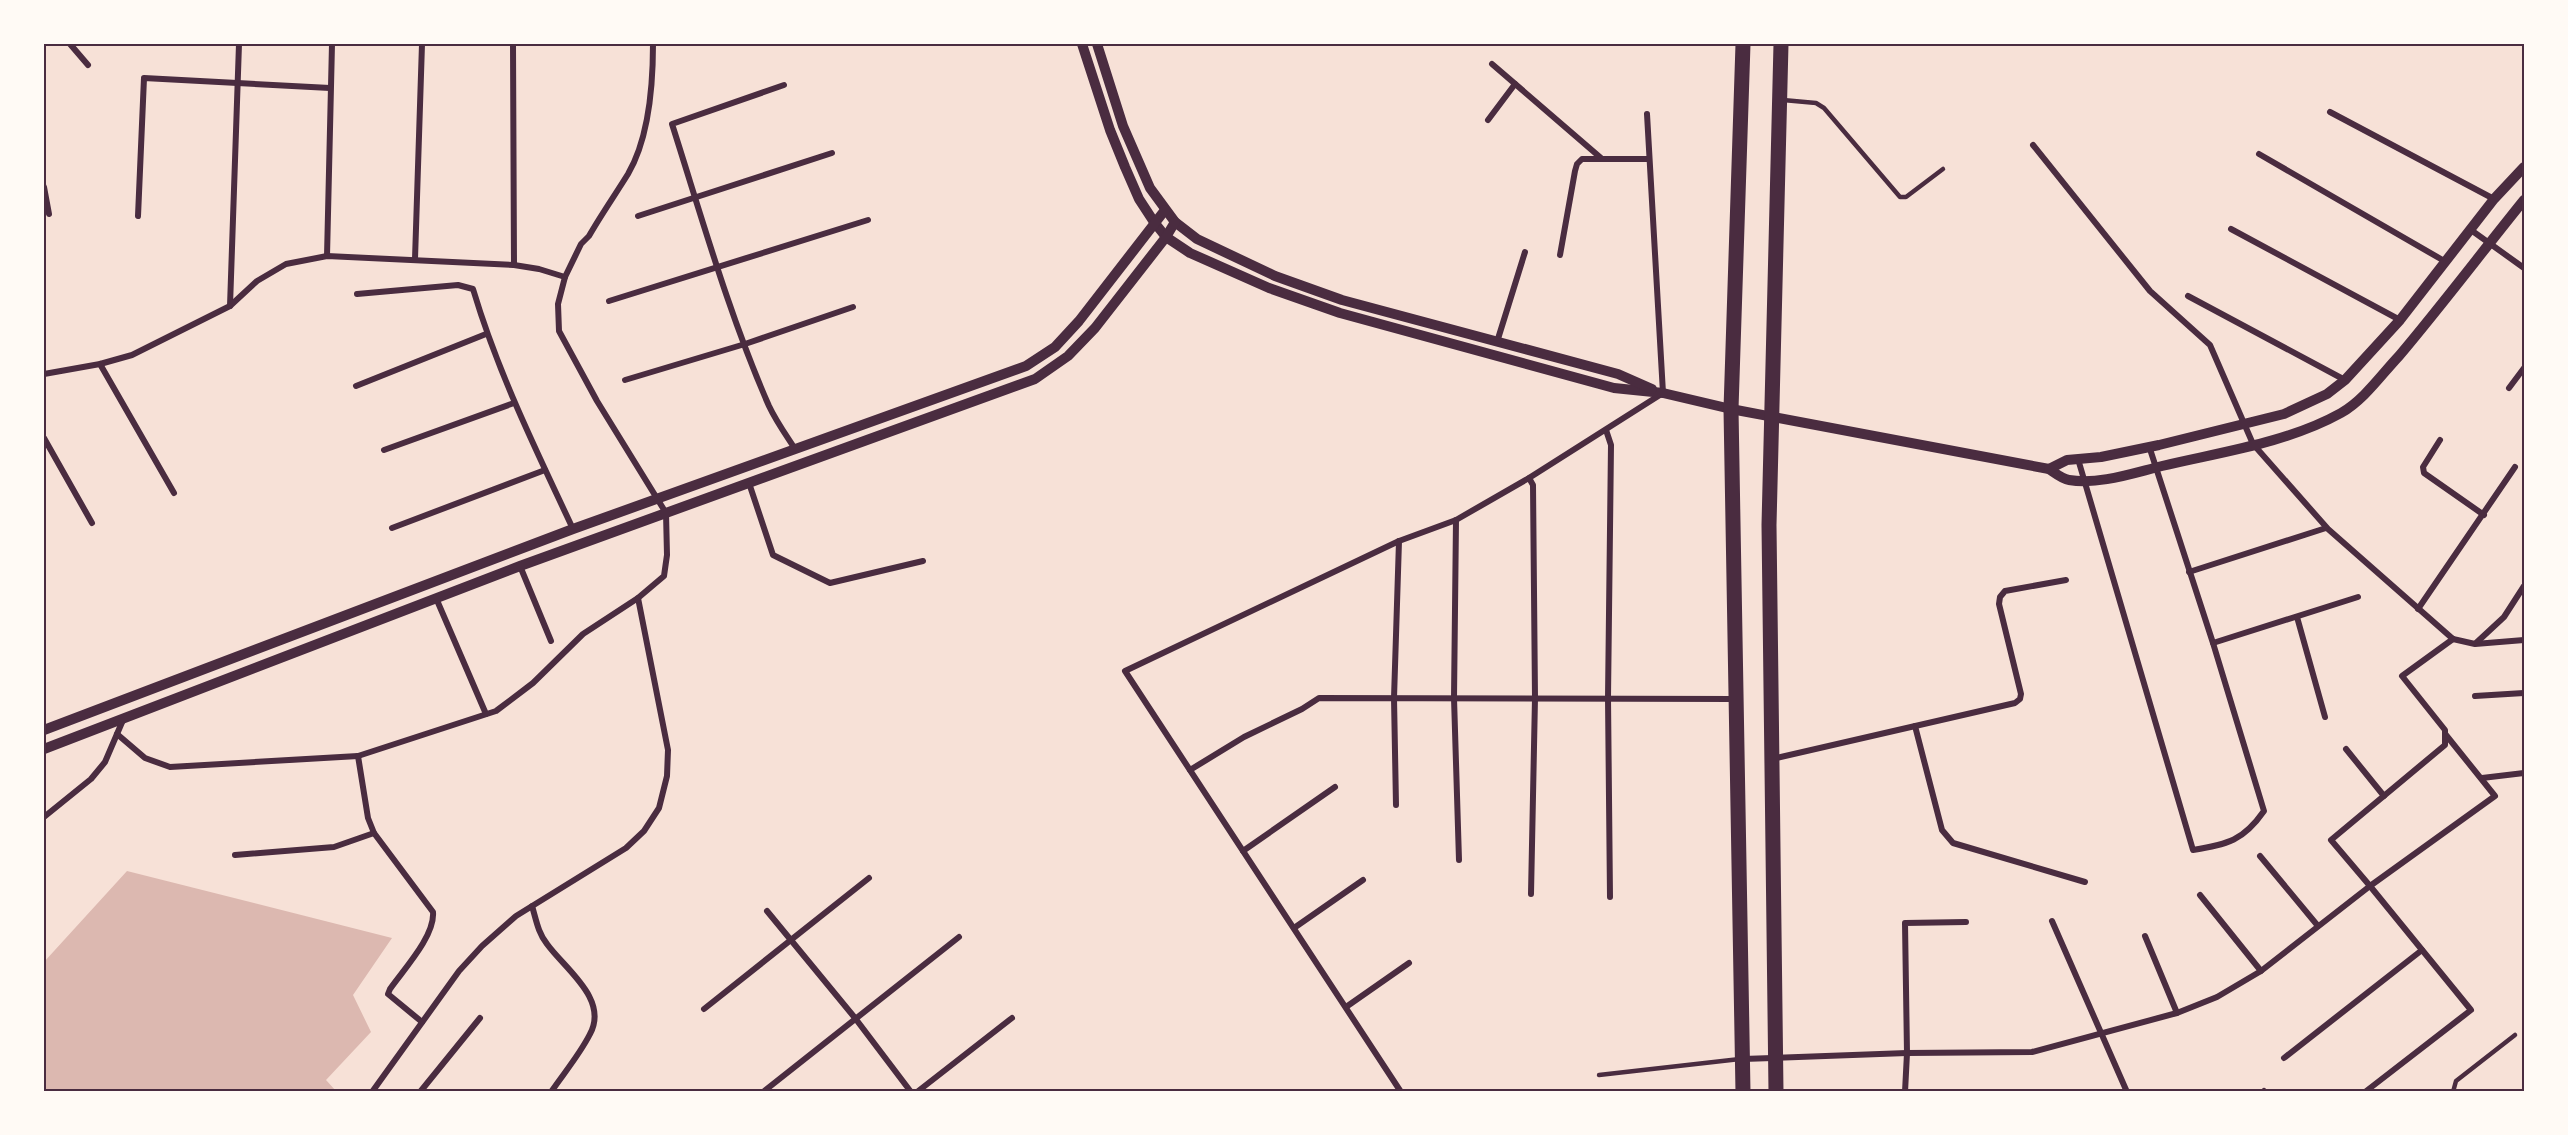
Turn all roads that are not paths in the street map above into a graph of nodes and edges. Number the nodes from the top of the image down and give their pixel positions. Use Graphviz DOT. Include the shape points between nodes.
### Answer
graph roads {
  1 [pos="70,44"];
  2 [pos="239,44"];
  3 [pos="332,44"];
  4 [pos="422,44"];
  5 [pos="513,44"];
  6 [pos="653,44"];
  7 [pos="1082,44"];
  8 [pos="1097,44"];
  9 [pos="1743,44"];
  10 [pos="1781,44"];
  11 [pos="1492,63"];
  12 [pos="88,64"];
  13 [pos="237,83"];
  14 [pos="1515,84"];
  15 [pos="784,85"];
  16 [pos="330,88"];
  17 [pos="1780,100"];
  18 [pos="2330,112"];
  19 [pos="1647,114"];
  20 [pos="1488,120"];
  21 [pos="2033,145"];
  22 [pos="832,153"];
  23 [pos="2259,154"];
  24 [pos="1601,158"];
  25 [pos="1648,159"];
  26 [pos="2524,167"];
  27 [pos="1943,169"];
  28 [pos="44,187"];
  29 [pos="695,197"];
  30 [pos="2494,199"];
  31 [pos="2524,201"];
  32 [pos="1165,210"];
  33 [pos="49,214"];
  34 [pos="138,216"];
  35 [pos="638,216"];
  36 [pos="868,220"];
  37 [pos="1154,222"];
  38 [pos="1175,222"];
  39 [pos="2231,229"];
  40 [pos="2471,230"];
  41 [pos="1166,237"];
  42 [pos="2489,243"];
  43 [pos="1525,252"];
  44 [pos="1560,255"];
  45 [pos="327,256"];
  46 [pos="415,259"];
  47 [pos="2446,262"];
  48 [pos="514,265"];
  49 [pos="717,268"];
  50 [pos="2524,268"];
  51 [pos="565,278"];
  52 [pos="357,294"];
  53 [pos="2188,296"];
  54 [pos="609,301"];
  55 [pos="230,306"];
  56 [pos="853,306"];
  57 [pos="2400,320"];
  58 [pos="486,334"];
  59 [pos="1497,342"];
  60 [pos="745,344"];
  61 [pos="100,364"];
  62 [pos="2524,368"];
  63 [pos="44,374"];
  64 [pos="625,380"];
  65 [pos="2345,380"];
  66 [pos="356,386"];
  67 [pos="2509,388"];
  68 [pos="1663,393"];
  69 [pos="514,403"];
  70 [pos="1731,409"];
  71 [pos="1772,416"];
  72 [pos="2244,423"];
  73 [pos="1606,430"];
  74 [pos="44,438"];
  75 [pos="2440,440"];
  76 [pos="2253,444"];
  77 [pos="2150,446"];
  78 [pos="795,449"];
  79 [pos="384,450"];
  80 [pos="2078,459"];
  81 [pos="2156,467"];
  82 [pos="2515,467"];
  83 [pos="545,470"];
  84 [pos="2049,470"];
  85 [pos="1529,478"];
  86 [pos="2083,481"];
  87 [pos="749,483"];
  88 [pos="174,493"];
  89 [pos="658,498"];
  90 [pos="666,513"];
  91 [pos="2484,514"];
  92 [pos="1456,520"];
  93 [pos="92,523"];
  94 [pos="392,528"];
  95 [pos="2326,528"];
  96 [pos="573,529"];
  97 [pos="1399,541"];
  98 [pos="922,561"];
  99 [pos="520,566"];
  100 [pos="2189,572"];
  101 [pos="2066,580"];
  102 [pos="2524,586"];
  103 [pos="2358,597"];
  104 [pos="436,598"];
  105 [pos="638,598"];
  106 [pos="2418,609"];
  107 [pos="2297,617"];
  108 [pos="2453,639"];
  109 [pos="2524,640"];
  110 [pos="551,641"];
  111 [pos="2213,643"];
  112 [pos="2475,644"];
  113 [pos="2524,693"];
  114 [pos="2475,696"];
  115 [pos="1394,698"];
  116 [pos="1454,698"];
  117 [pos="1535,698"];
  118 [pos="1608,698"];
  119 [pos="1736,699"];
  120 [pos="486,714"];
  121 [pos="2325,717"];
  122 [pos="123,720"];
  123 [pos="1915,726"];
  124 [pos="44,730"];
  125 [pos="117,734"];
  126 [pos="2446,735"];
  127 [pos="44,749"];
  128 [pos="2346,749"];
  129 [pos="358,756"];
  130 [pos="1771,759"];
  131 [pos="1190,770"];
  132 [pos="2524,773"];
  133 [pos="2482,778"];
  134 [pos="1335,786"];
  135 [pos="2384,796"];
  136 [pos="1396,805"];
  137 [pos="44,817"];
  138 [pos="374,833"];
  139 [pos="1243,851"];
  140 [pos="235,855"];
  141 [pos="2260,856"];
  142 [pos="1458,860"];
  143 [pos="869,878"];
  144 [pos="1363,880"];
  145 [pos="2085,882"];
  146 [pos="2370,886"];
  147 [pos="1531,894"];
  148 [pos="2200,895"];
  149 [pos="1610,897"];
  150 [pos="532,906"];
  151 [pos="767,910"];
  152 [pos="2052,921"];
  153 [pos="1966,922"];
  154 [pos="2318,926"];
  155 [pos="1294,928"];
  156 [pos="2145,936"];
  157 [pos="959,937"];
  158 [pos="790,939"];
  159 [pos="2422,950"];
  160 [pos="1409,963"];
  161 [pos="2261,971"];
  162 [pos="1346,1007"];
  163 [pos="704,1009"];
  164 [pos="2177,1012"];
  165 [pos="480,1018"];
  166 [pos="855,1018"];
  167 [pos="1012,1018"];
  168 [pos="422,1022"];
  169 [pos="2102,1032"];
  170 [pos="2515,1035"];
  171 [pos="1907,1053"];
  172 [pos="1776,1057"];
  173 [pos="2284,1058"];
  174 [pos="1743,1059"];
  175 [pos="1599,1075"];
  176 [pos="372,1092"];
  177 [pos="420,1092"];
  178 [pos="551,1092"];
  179 [pos="763,1092"];
  180 [pos="911,1092"];
  181 [pos="917,1092"];
  182 [pos="1401,1092"];
  183 [pos="1743,1092"];
  184 [pos="1776,1092"];
  185 [pos="1905,1092"];
  186 [pos="2127,1092"];
  187 [pos="2365,1092"];
  188 [pos="2453,1092"];
  1 -- 12 [label="street"];
  2 -- 13 [label="street"];
  3 -- 16 [label="street"];
  4 -- 46 [label="street"];
  5 -- 48 [label="street"];
  6 -- 51 [label="street" via="646,123 629,172 581,244"];
  7 -- 37 [label="street" via="1110,130 1139,199"];
  8 -- 32 [label="street" via="1123,126 1150,188"];
  9 -- 70 [label="main road"];
  10 -- 17 [label="main road"];
  11 -- 14 [label="street"];
  13 -- 16 [label="street"];
  13 -- 34 [label="street" via="144,78"];
  13 -- 55 [label="street"];
  14 -- 20 [label="street"];
  14 -- 24 [label="street"];
  15 -- 29 [label="street" via="672,124"];
  16 -- 45 [label="street"];
  17 -- 27 [label="lane" via="1824,108 1900,197 1906,197"];
  17 -- 71 [label="main road"];
  18 -- 30 [label="street"];
  19 -- 25 [label="street"];
  21 -- 72 [label="street" via="2150,291 2210,345"];
  22 -- 29 [label="street"];
  23 -- 47 [label="street"];
  24 -- 25 [label="street"];
  24 -- 44 [label="street" via="1582,159 1577,164"];
  25 -- 68 [label="street"];
  26 -- 30 [label="street"];
  28 -- 33 [label="street"];
  29 -- 35 [label="street"];
  29 -- 49 [label="street"];
  30 -- 40 [label="street"];
  31 -- 42 [label="street"];
  32 -- 37 [label="street"];
  32 -- 38 [label="street"];
  36 -- 49 [label="street"];
  37 -- 41 [label="street"];
  37 -- 78 [label="street" via="1079,321 1055,347 1026,366"];
  38 -- 41 [label="street"];
  38 -- 59 [label="street" via="1197,239 1275,276 1342,300"];
  39 -- 57 [label="street"];
  40 -- 42 [label="street"];
  40 -- 47 [label="street"];
  41 -- 68 [label="street" via="1190,253 1269,288 1340,313 1614,388"];
  41 -- 87 [label="street" via="1095,328 1068,356 1035,379"];
  42 -- 50 [label="street"];
  42 -- 76 [label="street" via="2435,314 2368,391 2342,412 2301,430"];
  43 -- 59 [label="street"];
  45 -- 46 [label="street"];
  45 -- 55 [label="street" via="286,264 257,281"];
  46 -- 48 [label="street"];
  47 -- 57 [label="street"];
  48 -- 51 [label="street"];
  49 -- 54 [label="street"];
  49 -- 60 [label="street"];
  51 -- 89 [label="street" via="558,304 559,331 597,401"];
  52 -- 58 [label="street" via="458,285 473,289"];
  53 -- 65 [label="street"];
  55 -- 61 [label="street" via="132,355"];
  56 -- 60 [label="street"];
  57 -- 65 [label="street"];
  58 -- 66 [label="street"];
  58 -- 69 [label="street"];
  59 -- 68 [label="street" via="1618,375"];
  60 -- 64 [label="street"];
  60 -- 78 [label="street" via="770,408"];
  61 -- 63 [label="street"];
  61 -- 88 [label="street"];
  62 -- 67 [label="street"];
  65 -- 72 [label="street" via="2327,394 2283,414"];
  68 -- 70 [label="street"];
  68 -- 73 [label="street"];
  69 -- 79 [label="street"];
  69 -- 83 [label="street"];
  70 -- 71 [label="street"];
  70 -- 119 [label="main road"];
  71 -- 84 [label="street"];
  71 -- 130 [label="main road"];
  72 -- 76 [label="street"];
  72 -- 77 [label="street"];
  73 -- 85 [label="street"];
  73 -- 118 [label="street" via="1611,444"];
  74 -- 93 [label="street"];
  75 -- 91 [label="street" via="2423,467 2424,473"];
  76 -- 81 [label="street"];
  76 -- 95 [label="street"];
  77 -- 80 [label="street"];
  77 -- 81 [label="street"];
  78 -- 89 [label="street"];
  80 -- 84 [label="street"];
  80 -- 86 [label="street"];
  81 -- 86 [label="street"];
  81 -- 100 [label="street"];
  82 -- 91 [label="street"];
  83 -- 94 [label="street"];
  83 -- 96 [label="street"];
  84 -- 86 [label="street" via="2066,480"];
  85 -- 92 [label="street"];
  85 -- 117 [label="street" via="1533,485"];
  86 -- 111 [label="street" via="2193,850 2225,845 2251,829 2264,811"];
  87 -- 90 [label="street"];
  87 -- 98 [label="street" via="773,555 830,583"];
  89 -- 90 [label="street"];
  89 -- 96 [label="street"];
  90 -- 99 [label="street"];
  90 -- 105 [label="street" via="663,576"];
  91 -- 106 [label="street"];
  92 -- 97 [label="street"];
  92 -- 116 [label="street"];
  95 -- 100 [label="street"];
  95 -- 106 [label="street"];
  96 -- 124 [label="street"];
  97 -- 115 [label="street"];
  97 -- 131 [label="street" via="1125,671"];
  99 -- 104 [label="street"];
  99 -- 110 [label="street"];
  100 -- 111 [label="street"];
  101 -- 123 [label="street" via="2005,591 2000,597 2020,699"];
  102 -- 112 [label="street" via="2504,617"];
  103 -- 107 [label="street"];
  104 -- 120 [label="street"];
  104 -- 122 [label="street"];
  105 -- 120 [label="street" via="583,634 533,683 496,711"];
  105 -- 150 [label="street" via="668,750 667,777 659,808 644,831 626,848"];
  106 -- 108 [label="street"];
  107 -- 111 [label="street"];
  107 -- 121 [label="street"];
  108 -- 112 [label="street"];
  108 -- 126 [label="street" via="2402,676"];
  109 -- 112 [label="street"];
  113 -- 114 [label="street"];
  115 -- 116 [label="street"];
  115 -- 131 [label="street" via="1319,698 1244,736"];
  115 -- 136 [label="street"];
  116 -- 117 [label="street"];
  116 -- 142 [label="street"];
  117 -- 118 [label="street"];
  117 -- 147 [label="street"];
  118 -- 119 [label="street"];
  118 -- 149 [label="street"];
  119 -- 174 [label="main road"];
  120 -- 129 [label="street"];
  122 -- 125 [label="street"];
  122 -- 127 [label="street"];
  123 -- 130 [label="street"];
  123 -- 145 [label="street" via="1947,839"];
  125 -- 129 [label="street" via="145,758 170,767"];
  125 -- 137 [label="street" via="105,762 91,779"];
  126 -- 133 [label="street"];
  126 -- 135 [label="street" via="2445,745"];
  128 -- 135 [label="street"];
  129 -- 138 [label="street"];
  130 -- 172 [label="main road"];
  131 -- 139 [label="street"];
  132 -- 133 [label="street"];
  133 -- 146 [label="street" via="2495,796"];
  134 -- 139 [label="street"];
  135 -- 146 [label="street" via="2331,840"];
  138 -- 140 [label="street" via="334,847"];
  138 -- 168 [label="street" via="433,912 429,934 388,994"];
  139 -- 155 [label="street"];
  141 -- 154 [label="street"];
  143 -- 158 [label="street"];
  144 -- 155 [label="street"];
  146 -- 154 [label="street"];
  146 -- 159 [label="street"];
  148 -- 161 [label="street"];
  150 -- 168 [label="street" via="482,946"];
  150 -- 178 [label="street" via="546,943 588,993 596,1014 591,1033"];
  151 -- 158 [label="street"];
  152 -- 169 [label="street"];
  153 -- 171 [label="street" via="1905,923"];
  154 -- 161 [label="street"];
  155 -- 162 [label="street"];
  156 -- 164 [label="street"];
  157 -- 166 [label="street"];
  158 -- 163 [label="street"];
  158 -- 166 [label="street"];
  159 -- 173 [label="street"];
  159 -- 187 [label="street" via="2471,1010"];
  160 -- 162 [label="street"];
  161 -- 164 [label="street" via="2217,997"];
  162 -- 182 [label="street"];
  164 -- 169 [label="street"];
  165 -- 177 [label="street"];
  166 -- 179 [label="street"];
  166 -- 180 [label="street"];
  167 -- 181 [label="street"];
  168 -- 176 [label="street"];
  169 -- 171 [label="street" via="2032,1052"];
  169 -- 186 [label="street"];
  170 -- 188 [label="lane" via="2457,1081"];
  171 -- 172 [label="street"];
  171 -- 185 [label="street"];
  172 -- 174 [label="street"];
  172 -- 184 [label="main road"];
  174 -- 175 [label="lane"];
  174 -- 183 [label="main road"];
}
